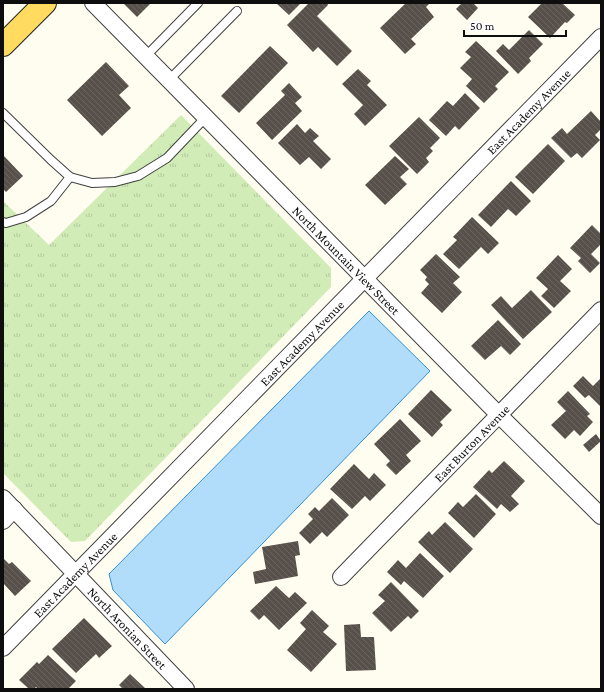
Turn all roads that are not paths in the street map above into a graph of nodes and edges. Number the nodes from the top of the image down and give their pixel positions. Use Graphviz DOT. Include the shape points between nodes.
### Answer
graph roads {
  1 [pos="45,3"];
  2 [pos="93,3"];
  3 [pos="198,3"];
  4 [pos="237,11"];
  5 [pos="601,37"];
  6 [pos="3,46"];
  7 [pos="146,56"];
  8 [pos="169,80"];
  9 [pos="3,113"];
  10 [pos="206,117"];
  11 [pos="70,177"];
  12 [pos="3,222"];
  13 [pos="366,279"];
  14 [pos="601,310"];
  15 [pos="499,415"];
  16 [pos="3,498"];
  17 [pos="14,509"];
  18 [pos="601,516"];
  19 [pos="3,521"];
  20 [pos="77,574"];
  21 [pos="341,577"];
  22 [pos="3,648"];
  23 [pos="186,689"];
  1 -- 6 [label="main road"];
  2 -- 7 [label="street, North Mountain View Street"];
  3 -- 7 [label="lane"];
  4 -- 8 [label="lane"];
  5 -- 13 [label="street, East Academy Avenue"];
  7 -- 8 [label="street, North Mountain View Street"];
  8 -- 10 [label="street, North Mountain View Street"];
  9 -- 11 [label="lane"];
  10 -- 11 [label="lane" via="167,158 138,176 115,182 92,183"];
  10 -- 13 [label="street, North Mountain View Street"];
  11 -- 12 [label="lane" via="51,201 26,217"];
  13 -- 15 [label="street, North Mountain View Street"];
  13 -- 20 [label="street, East Academy Avenue"];
  14 -- 15 [label="street, East Burton Avenue"];
  15 -- 18 [label="street, North Mountain View Street"];
  15 -- 21 [label="street, East Burton Avenue"];
  16 -- 17 [label="street, North Aronian Street"];
  17 -- 19 [label="street"];
  17 -- 20 [label="street, North Aronian Street"];
  20 -- 22 [label="street, East Academy Avenue"];
  20 -- 23 [label="street, North Aronian Street"];
}
